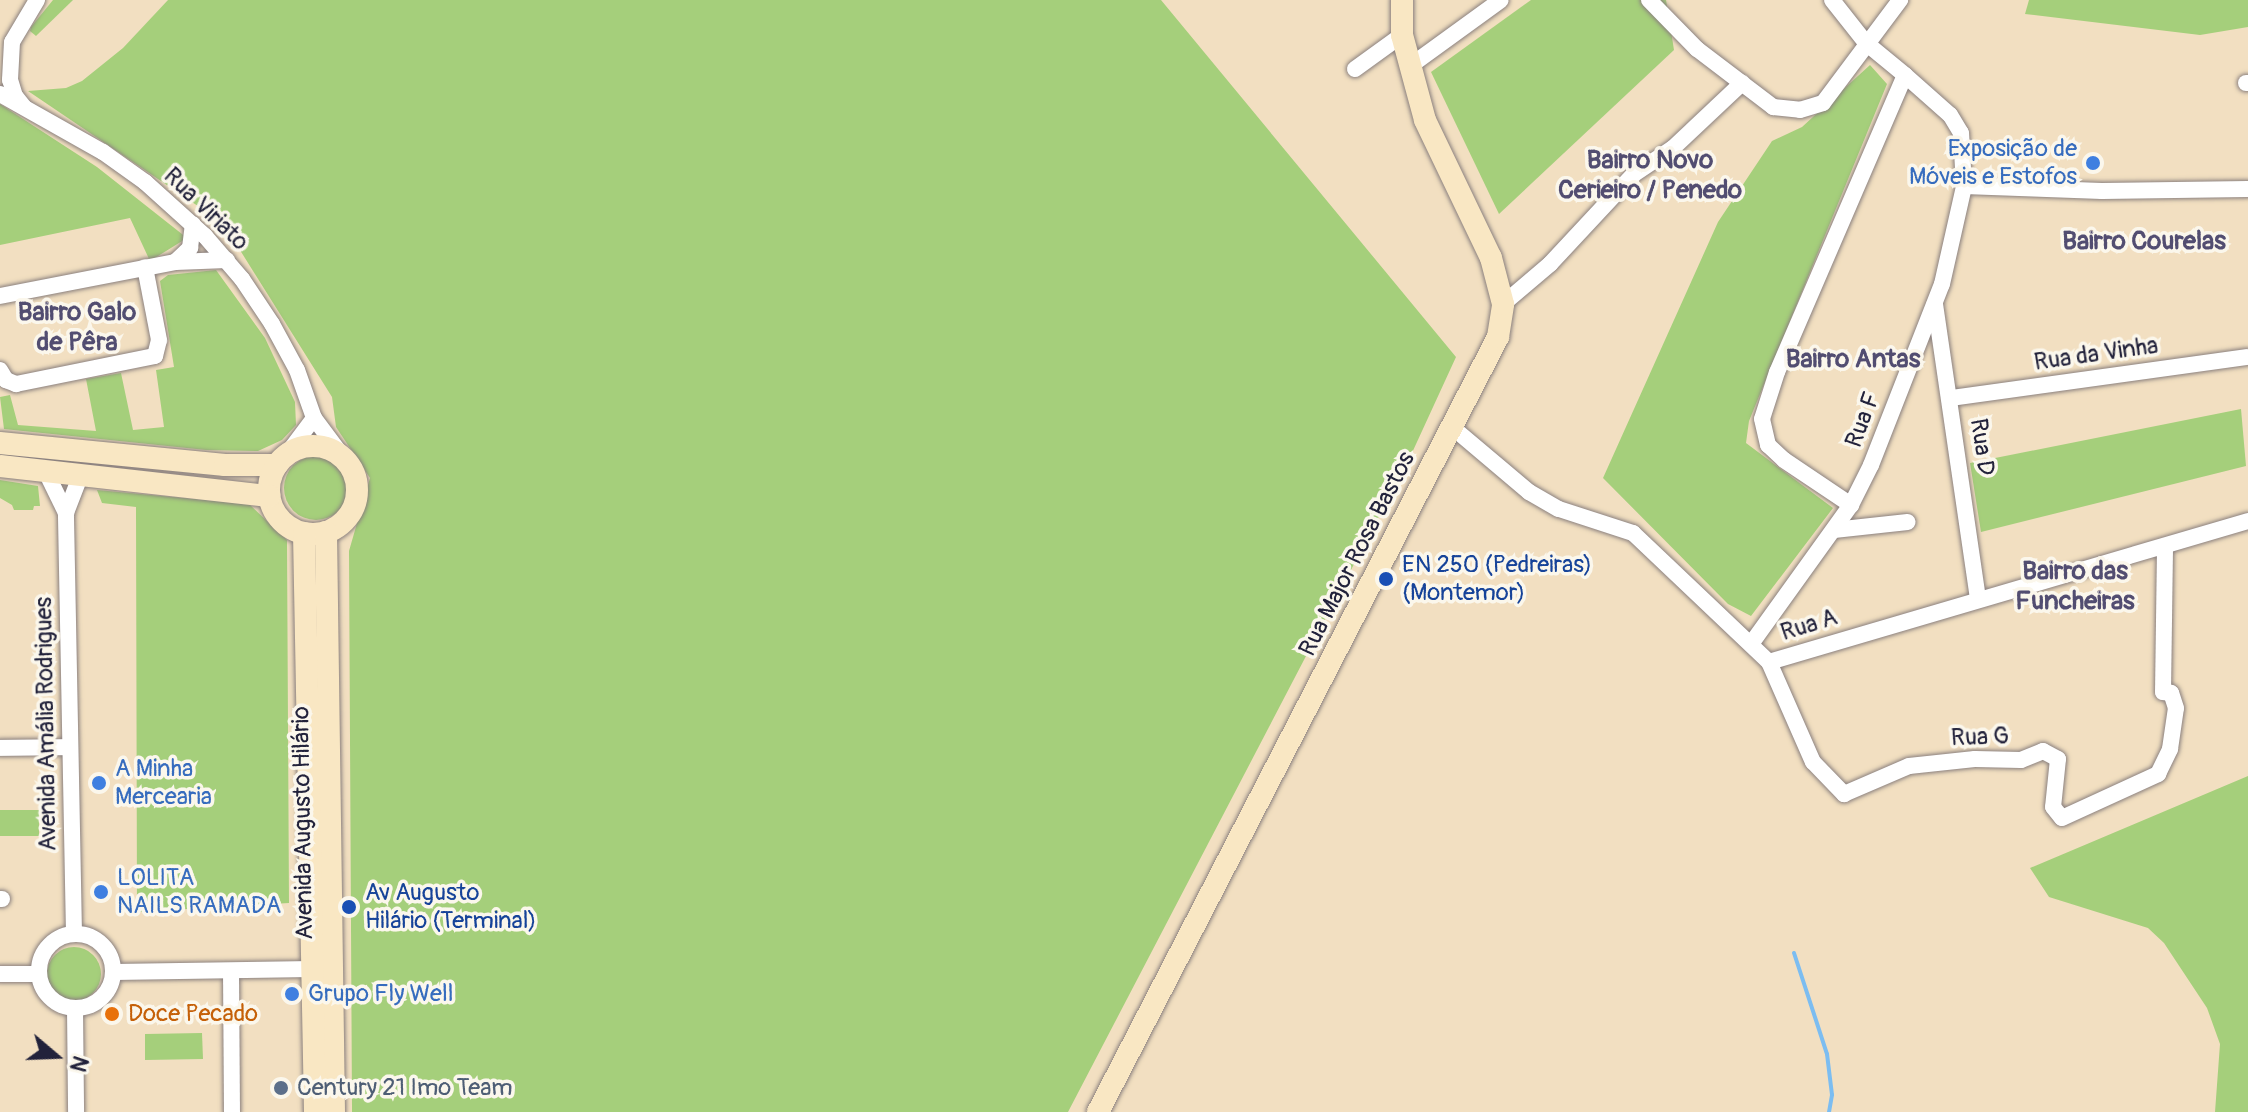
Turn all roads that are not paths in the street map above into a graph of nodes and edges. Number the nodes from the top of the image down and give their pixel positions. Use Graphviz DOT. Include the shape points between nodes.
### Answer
graph roads {
  1 [pos="37,0"];
  2 [pos="1402,0"];
  3 [pos="1501,0"];
  4 [pos="1649,0"];
  5 [pos="1832,0"];
  6 [pos="1900,0"];
  7 [pos="1402,35"];
  8 [pos="1866,43"];
  9 [pos="5,63"];
  10 [pos="1410,66"];
  11 [pos="1355,69"];
  12 [pos="1905,75"];
  13 [pos="1742,83"];
  14 [pos="0,94"];
  15 [pos="33,114"];
  16 [pos="1964,186"];
  17 [pos="2248,189"];
  18 [pos="193,224"];
  19 [pos="212,243"];
  20 [pos="227,260"];
  21 [pos="175,262"];
  22 [pos="145,267"];
  23 [pos="0,296"];
  24 [pos="1935,303"];
  25 [pos="1503,304"];
  26 [pos="2247,357"];
  27 [pos="0,370"];
  28 [pos="1951,398"];
  29 [pos="314,418"];
  30 [pos="1452,427"];
  31 [pos="0,443"];
  32 [pos="282,459"];
  33 [pos="346,461"];
  34 [pos="0,466"];
  35 [pos="45,470"];
  36 [pos="81,474"];
  37 [pos="269,496"];
  38 [pos="1851,505"];
  39 [pos="66,513"];
  40 [pos="2248,521"];
  41 [pos="1908,522"];
  42 [pos="1834,530"];
  43 [pos="315,533"];
  44 [pos="2165,548"];
  45 [pos="1978,599"];
  46 [pos="1751,644"];
  47 [pos="1769,662"];
  48 [pos="70,747"];
  49 [pos="0,748"];
  50 [pos="74,934"];
  51 [pos="312,969"];
  52 [pos="231,971"];
  53 [pos="114,972"];
  54 [pos="0,974"];
  55 [pos="39,974"];
  56 [pos="75,1009"];
  57 [pos="76,1112"];
  58 [pos="232,1112"];
  59 [pos="315,1112"];
  60 [pos="334,1112"];
  61 [pos="1098,1112"];
  1 -- 9 [label="street" via="15,34"];
  2 -- 7 [label="main road, Rua Major Rosa Bastos"];
  3 -- 10 [label="street"];
  4 -- 13 [label="street" via="1697,49"];
  5 -- 8 [label="street, Rua F"];
  6 -- 8 [label="street"];
  7 -- 10 [label="main road, Rua Major Rosa Bastos"];
  7 -- 11 [label="street"];
  8 -- 12 [label="street, Rua F"];
  8 -- 13 [label="street" via="1823,103 1800,110 1773,107"];
  9 -- 15 [label="street" via="15,96"];
  10 -- 25 [label="main road, Rua Major Rosa Bastos" via="1425,120 1491,258"];
  12 -- 16 [label="street, Rua F" via="1950,115 1961,133"];
  12 -- 38 [label="street" via="1777,372 1762,419 1768,445"];
  13 -- 25 [label="street" via="1673,148 1634,174 1550,264"];
  14 -- 15 [label="street, Rua Viriato"];
  15 -- 18 [label="street, Rua Viriato" via="103,152"];
  16 -- 17 [label="street"];
  16 -- 24 [label="street, Rua F"];
  18 -- 19 [label="street, Rua Viriato"];
  18 -- 21 [label="street" via="191,246"];
  19 -- 20 [label="street, Rua Viriato"];
  19 -- 21 [label="street"];
  20 -- 21 [label="street"];
  20 -- 29 [label="street, Rua Viriato" via="272,324 297,370"];
  21 -- 22 [label="street"];
  22 -- 23 [label="street"];
  22 -- 27 [label="street" via="160,346 155,356 16,384"];
  24 -- 28 [label="street, Rua D"];
  24 -- 38 [label="street, Rua F"];
  25 -- 30 [label="main road, Rua Major Rosa Bastos" via="1498,337"];
  26 -- 28 [label="street, Rua da Vinha"];
  28 -- 45 [label="street, Rua D"];
  29 -- 32 [label="street"];
  29 -- 33 [label="street, Rua Viriato"];
  30 -- 46 [label="street, Rua A" via="1529,492 1559,509 1633,533"];
  30 -- 61 [label="main road, Rua Major Rosa Bastos"];
  31 -- 32 [label="main road" via="225,465"];
  32 -- 33 [label="main road" via="299,448 325,447"];
  32 -- 37 [label="main road"];
  33 -- 43 [label="main road" via="356,481 354,507 347,518"];
  34 -- 35 [label="main road"];
  35 -- 36 [label="main road"];
  35 -- 39 [label="street, Avenida Amália Rodrigues"];
  36 -- 37 [label="main road"];
  36 -- 39 [label="street, Avenida Amália Rodrigues"];
  37 -- 43 [label="main road" via="280,520"];
  38 -- 42 [label="street, Rua F"];
  39 -- 48 [label="street, Avenida Amália Rodrigues"];
  40 -- 44 [label="street, Rua A"];
  41 -- 42 [label="street"];
  42 -- 46 [label="street, Rua F"];
  43 -- 51 [label="main road, Avenida Augusto Hilário"];
  43 -- 60 [label="main road, Avenida Augusto Hilário"];
  44 -- 45 [label="street, Rua A"];
  44 -- 47 [label="street, Rua G" via="2163,692 2171,693 2176,708 2175,732 2158,774 2062,818 2053,807 2058,759 2043,751 2021,760 1909,766 1844,794 1813,762"];
  45 -- 47 [label="street, Rua A"];
  46 -- 47 [label="street, Rua A"];
  48 -- 49 [label="street"];
  48 -- 50 [label="street, Avenida Amália Rodrigues"];
  50 -- 53 [label="street" via="102,944"];
  50 -- 55 [label="street" via="53,942"];
  51 -- 52 [label="street"];
  51 -- 59 [label="main road, Avenida Augusto Hilário"];
  52 -- 53 [label="street"];
  52 -- 58 [label="street"];
  53 -- 56 [label="street" via="97,1002"];
  54 -- 55 [label="street"];
  55 -- 56 [label="street" via="54,1002"];
  56 -- 57 [label="street"];
}
